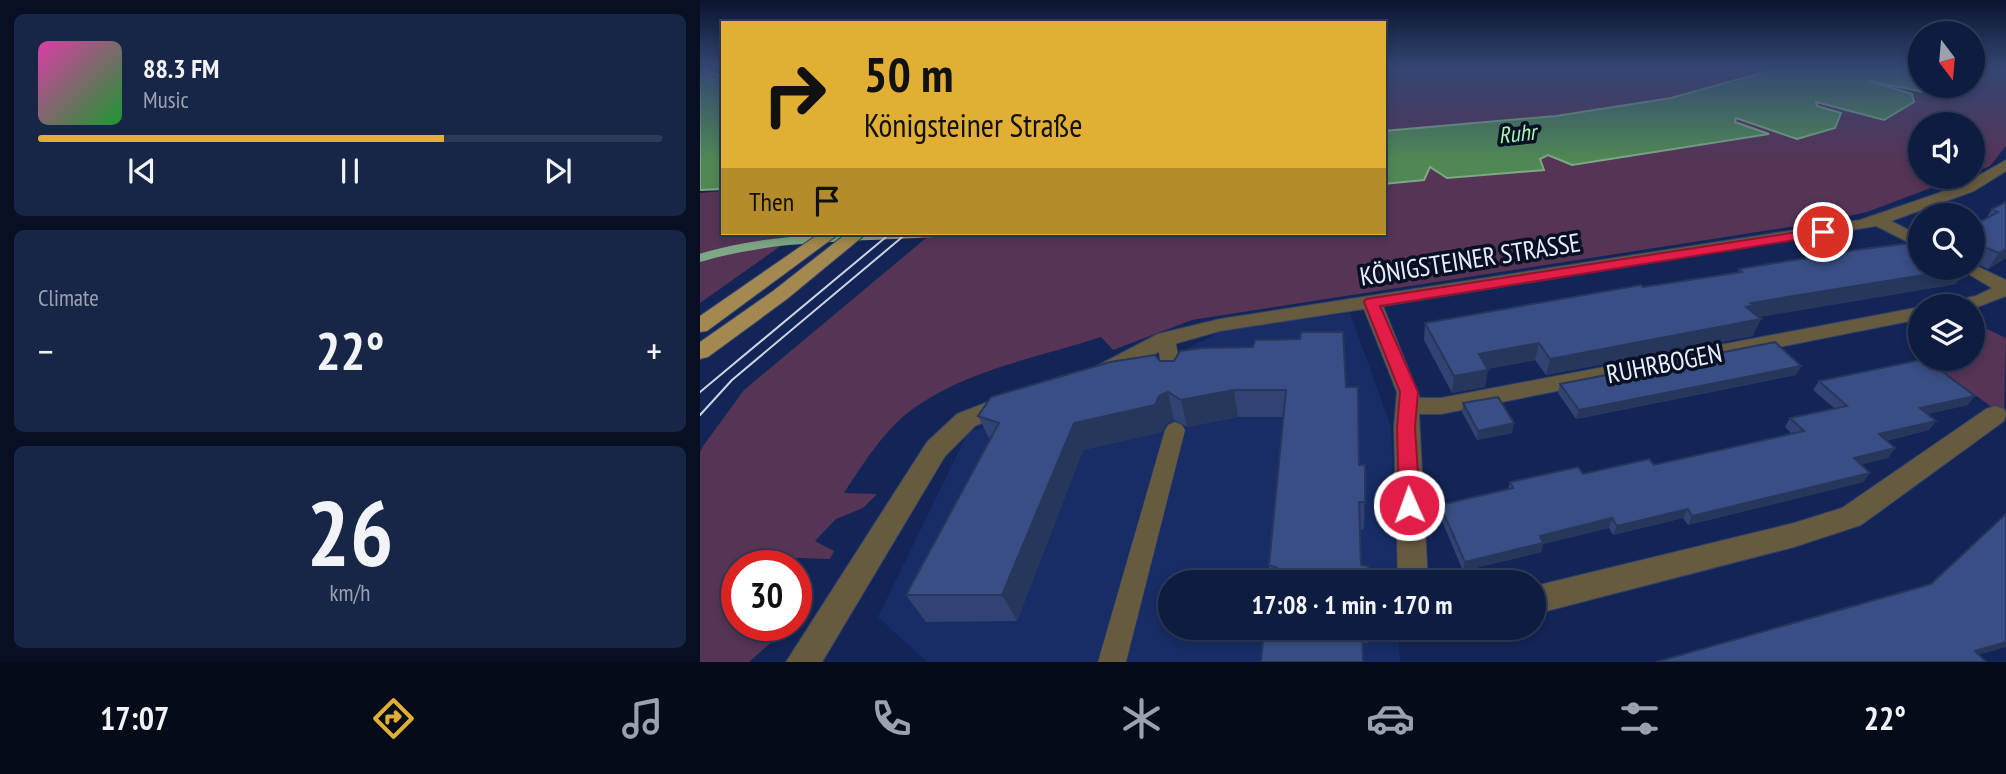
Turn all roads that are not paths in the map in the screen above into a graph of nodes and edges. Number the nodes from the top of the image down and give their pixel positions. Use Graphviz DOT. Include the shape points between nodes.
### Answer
graph roads {
  1 [pos="2006,164"];
  2 [pos="1879,221"];
  3 [pos="828,235"];
  4 [pos="855,235"];
  5 [pos="1908,237"];
  6 [pos="1985,278"];
  7 [pos="2006,289"];
  8 [pos="1985,299"];
  9 [pos="1371,302"];
  10 [pos="1908,315"];
  11 [pos="700,326"];
  12 [pos="1166,339"];
  13 [pos="700,352"];
  14 [pos="1088,379"];
  15 [pos="1173,380"];
  16 [pos="1024,398"];
  17 [pos="1408,406"];
  18 [pos="1996,415"];
  19 [pos="1175,430"];
  20 [pos="1412,570"];
  21 [pos="1546,597"];
  22 [pos="803,662"];
  23 [pos="1112,662"];
  1 -- 2 [label="street, KÖNIGSTEINER STRASSE" via="1985,180"];
  2 -- 5 [label="street"];
  2 -- 9 [label="street, KÖNIGSTEINER STRASSE"];
  3 -- 11 [label="main road"];
  4 -- 13 [label="main road"];
  6 -- 7 [label="street"];
  7 -- 8 [label="street"];
  9 -- 12 [label="street, KÖNIGSTEINER STRASSE" via="1220,325"];
  9 -- 17 [label="street" via="1402,372"];
  10 -- 17 [label="street, RUHRBOGEN" via="1441,406"];
  12 -- 14 [label="street, KÖNIGSTEINER STRASSE"];
  12 -- 15 [label="lane"];
  16 -- 22 [label="street" via="983,411 950,432"];
  17 -- 20 [label="street"];
  18 -- 21 [label="street" via="1840,522"];
  19 -- 23 [label="lane"];
}
